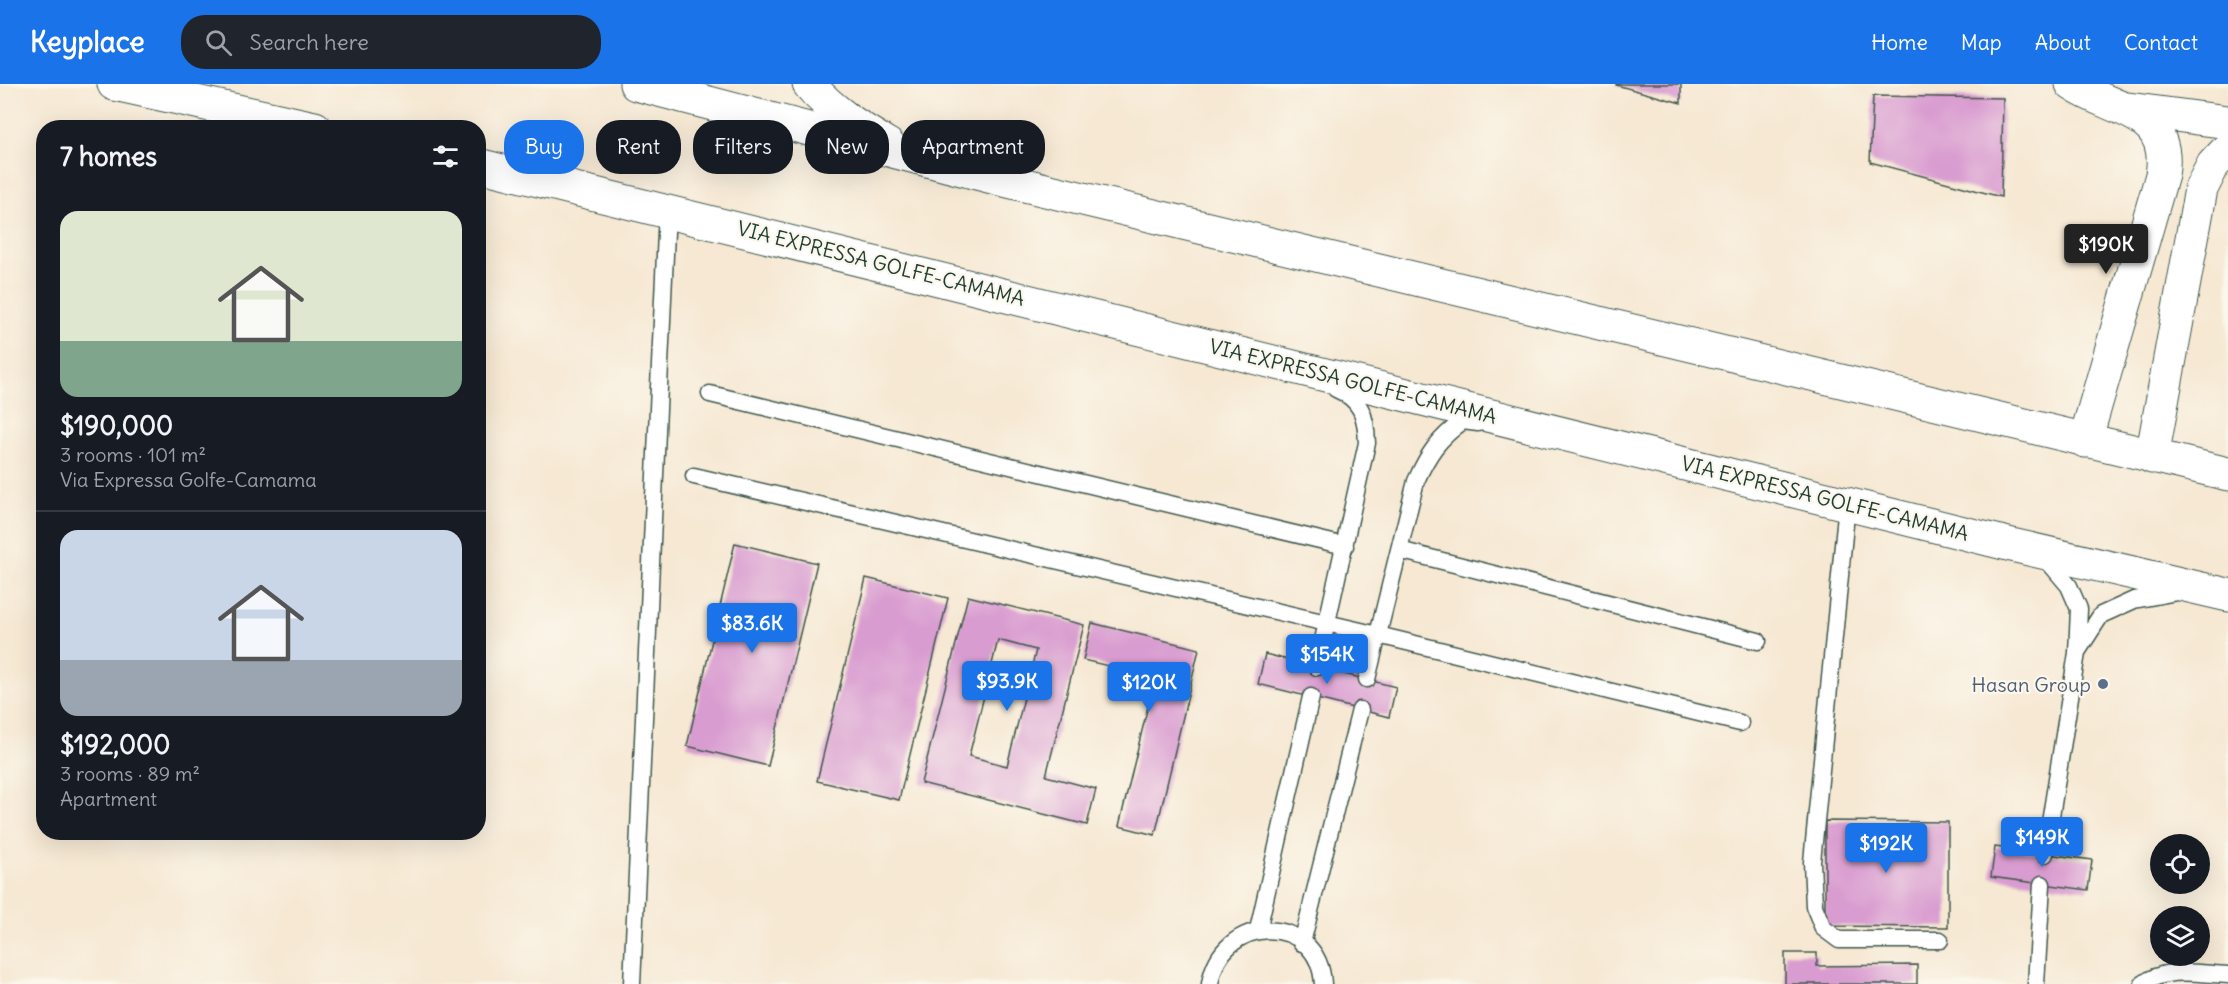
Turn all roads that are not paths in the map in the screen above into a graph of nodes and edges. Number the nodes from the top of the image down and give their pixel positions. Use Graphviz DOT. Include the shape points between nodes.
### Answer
graph roads {
  1 [pos="114,84"];
  2 [pos="636,84"];
  3 [pos="809,84"];
  4 [pos="2072,84"];
  5 [pos="2120,108"];
  6 [pos="278,120"];
  7 [pos="2228,122"];
  8 [pos="2228,149"];
  9 [pos="899,153"];
  10 [pos="486,167"];
  11 [pos="667,210"];
  12 [pos="1262,360"];
  13 [pos="710,394"];
  14 [pos="1560,432"];
  15 [pos="2085,441"];
  16 [pos="2152,457"];
  17 [pos="2228,474"];
  18 [pos="694,476"];
  19 [pos="1847,504"];
  20 [pos="1344,546"];
  21 [pos="2016,546"];
  22 [pos="1399,550"];
  23 [pos="2217,592"];
  24 [pos="1327,624"];
  25 [pos="1378,635"];
  26 [pos="1758,641"];
  27 [pos="2077,653"];
  28 [pos="1317,667"];
  29 [pos="1367,679"];
  30 [pos="1311,697"];
  31 [pos="1360,710"];
  32 [pos="1740,723"];
  33 [pos="2045,854"];
  34 [pos="2042,884"];
  35 [pos="1258,930"];
  36 [pos="1940,940"];
  37 [pos="1302,943"];
  38 [pos="2228,975"];
  39 [pos="632,984"];
  40 [pos="1210,984"];
  41 [pos="1323,984"];
  42 [pos="2036,984"];
  43 [pos="2143,984"];
  1 -- 6 [label="main road"];
  2 -- 9 [label="main road"];
  3 -- 9 [label="main road" via="825,104"];
  4 -- 5 [label="main road"];
  5 -- 7 [label="main road"];
  5 -- 15 [label="main road" via="2143,119 2158,134 2166,154"];
  8 -- 16 [label="main road" via="2213,165 2202,189"];
  9 -- 15 [label="main road"];
  10 -- 11 [label="main road, VIA EXPRESSA GOLFE-CAMAMA"];
  11 -- 12 [label="main road, VIA EXPRESSA GOLFE-CAMAMA"];
  11 -- 39 [label="lane"];
  12 -- 14 [label="main road, VIA EXPRESSA GOLFE-CAMAMA"];
  12 -- 20 [label="lane" via="1351,395 1361,409 1367,443"];
  13 -- 20 [label="lane"];
  14 -- 19 [label="main road, VIA EXPRESSA GOLFE-CAMAMA"];
  14 -- 22 [label="lane" via="1462,421 1442,436 1428,454 1416,481"];
  15 -- 16 [label="main road"];
  16 -- 17 [label="main road"];
  18 -- 24 [label="lane"];
  19 -- 21 [label="main road, VIA EXPRESSA GOLFE-CAMAMA"];
  19 -- 36 [label="lane" via="1812,862 1814,906 1822,928 1839,940"];
  20 -- 24 [label="lane"];
  21 -- 23 [label="main road, VIA EXPRESSA GOLFE-CAMAMA"];
  21 -- 27 [label="lane" via="2048,561 2069,586 2079,609"];
  22 -- 25 [label="lane"];
  22 -- 26 [label="lane"];
  23 -- 27 [label="lane" via="2134,600 2101,615"];
  24 -- 25 [label="lane"];
  24 -- 28 [label="lane"];
  25 -- 29 [label="lane"];
  25 -- 32 [label="lane"];
  27 -- 33 [label="lane"];
  30 -- 35 [label="lane"];
  31 -- 37 [label="lane"];
  34 -- 42 [label="lane"];
  35 -- 37 [label="lane" via="1276,930"];
  35 -- 40 [label="lane" via="1240,936 1224,948 1214,964"];
  37 -- 41 [label="lane" via="1319,963"];
  38 -- 43 [label="lane" via="2165,973"];
}
